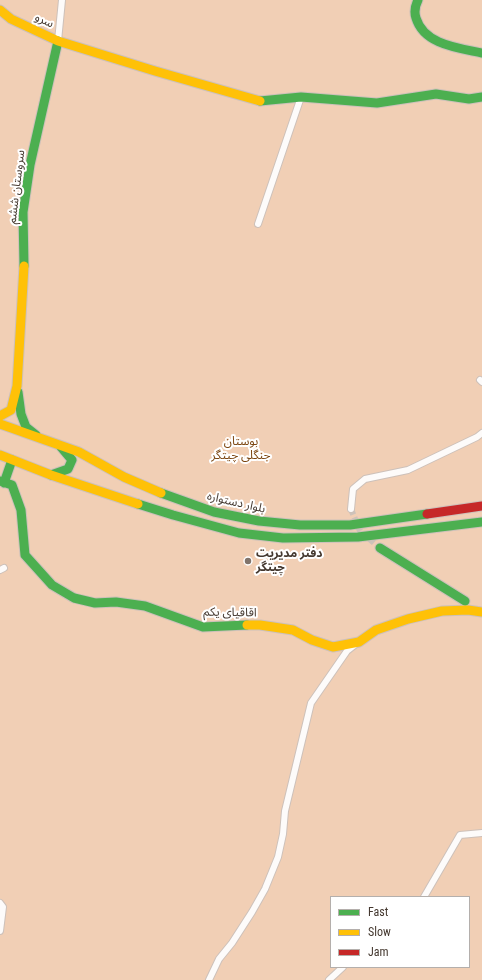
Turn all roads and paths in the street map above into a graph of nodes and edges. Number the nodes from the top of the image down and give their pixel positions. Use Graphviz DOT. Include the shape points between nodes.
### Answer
graph roads {
  1 [pos="62,0"];
  2 [pos="418,0"];
  3 [pos="0,10"];
  4 [pos="58,41"];
  5 [pos="482,53"];
  6 [pos="301,97"];
  7 [pos="482,97"];
  8 [pos="258,224"];
  9 [pos="17,386"];
  10 [pos="0,416"];
  11 [pos="0,424"];
  12 [pos="482,432"];
  13 [pos="41,440"];
  14 [pos="58,444"];
  15 [pos="0,456"];
  16 [pos="12,460"];
  17 [pos="51,475"];
  18 [pos="2,482"];
  19 [pos="482,506"];
  20 [pos="351,509"];
  21 [pos="482,522"];
  22 [pos="380,548"];
  23 [pos="465,601"];
  24 [pos="482,612"];
  25 [pos="359,642"];
  26 [pos="482,833"];
  27 [pos="425,896"];
  28 [pos="0,903"];
  29 [pos="0,931"];
  30 [pos="342,968"];
  31 [pos="210,980"];
  32 [pos="329,980"];
  1 -- 4 [label="street"];
  2 -- 5 [label="street" via="416,20 426,34 445,44"];
  3 -- 4 [label="street, سرو" via="11,19"];
  4 -- 6 [label="street, سرو" via="259,101"];
  4 -- 9 [label="street, سروستان ششم" via="30,165 23,212 24,276"];
  6 -- 7 [label="street, سرو" via="377,103 436,94 469,99"];
  6 -- 8 [label="street"];
  9 -- 10 [label="street" via="11,410"];
  9 -- 13 [label="street" via="21,414 26,427"];
  11 -- 13 [label="street, بلوار دستواره"];
  12 -- 20 [label="street" via="477,437 408,470 365,479 353,489"];
  13 -- 14 [label="street, بلوار دستواره"];
  14 -- 17 [label="street" via="72,460 68,469"];
  14 -- 19 [label="street, بلوار دستواره" via="171,497 214,512 259,521 300,525 350,525"];
  15 -- 16 [label="street"];
  16 -- 17 [label="street"];
  16 -- 18 [label="street"];
  17 -- 21 [label="street" via="181,517 239,532 283,538 358,538"];
  18 -- 25 [label="street, اقاقیای یکم" via="12,485 19,497 24,520 25,555 52,585 74,598 95,603 116,602 144,606 203,627 260,625 293,630 333,647"];
  22 -- 23 [label="street"];
  24 -- 25 [label="street, اقاقیای یکم" via="442,611 408,619 376,630"];
  25 -- 31 [label="street" via="347,651 311,702 285,811 278,857 252,912 219,959"];
  26 -- 27 [label="street" via="460,835"];
  28 -- 29 [label="street" via="4,907"];
  30 -- 32 [label="street"];
}
